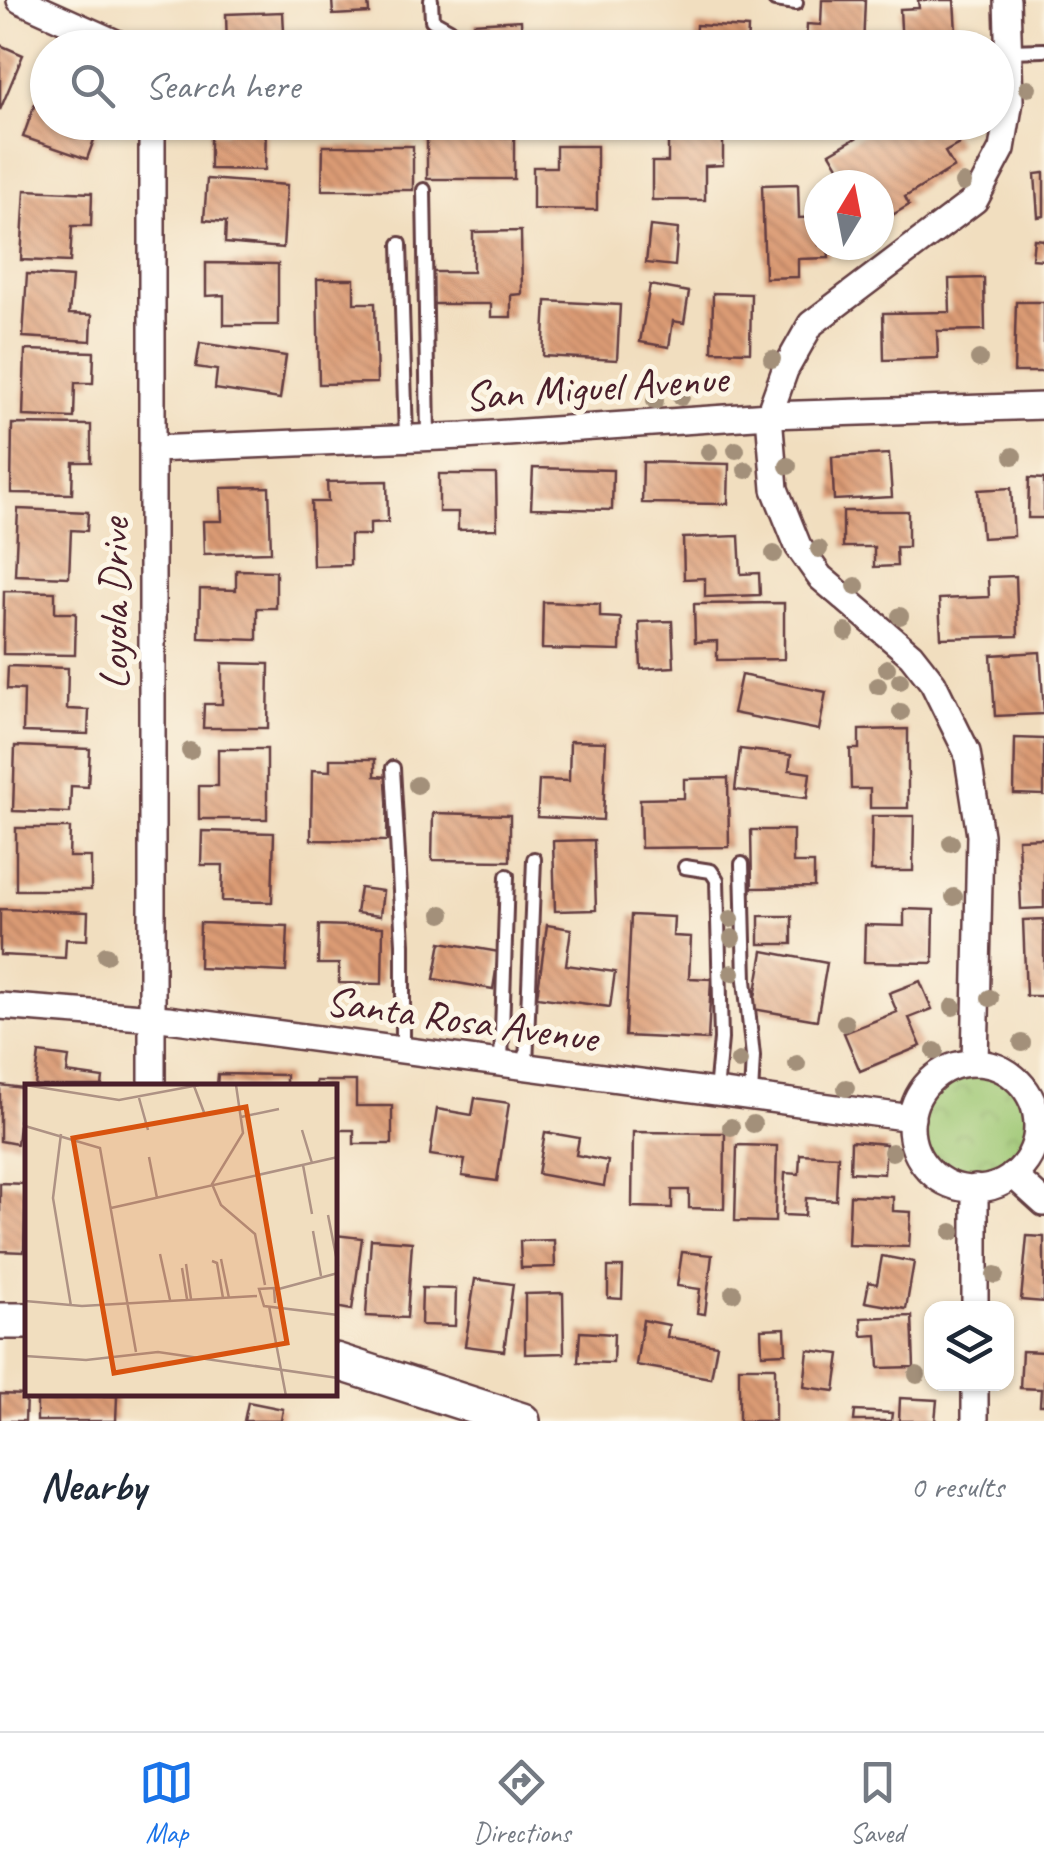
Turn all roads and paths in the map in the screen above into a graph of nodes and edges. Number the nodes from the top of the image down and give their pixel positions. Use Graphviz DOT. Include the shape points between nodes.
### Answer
graph roads {
  1 [pos="20,0"];
  2 [pos="431,0"];
  3 [pos="775,0"];
  4 [pos="1008,0"];
  5 [pos="796,3"];
  6 [pos="87,30"];
  7 [pos="450,30"];
  8 [pos="1008,30"];
  9 [pos="1044,50"];
  10 [pos="1014,51"];
  11 [pos="152,140"];
  12 [pos="1004,140"];
  13 [pos="424,190"];
  14 [pos="400,244"];
  15 [pos="1044,406"];
  16 [pos="769,415"];
  17 [pos="417,437"];
  18 [pos="152,449"];
  19 [pos="394,768"];
  20 [pos="534,858"];
  21 [pos="742,864"];
  22 [pos="685,867"];
  23 [pos="507,876"];
  24 [pos="0,1006"];
  25 [pos="153,1018"];
  26 [pos="404,1050"];
  27 [pos="975,1063"];
  28 [pos="514,1065"];
  29 [pos="152,1084"];
  30 [pos="716,1092"];
  31 [pos="1037,1095"];
  32 [pos="751,1096"];
  33 [pos="912,1118"];
  34 [pos="1013,1175"];
  35 [pos="976,1188"];
  36 [pos="1044,1203"];
  37 [pos="975,1301"];
  38 [pos="338,1362"];
  39 [pos="975,1391"];
  40 [pos="522,1421"];
  41 [pos="975,1421"];
  1 -- 6 [label="street"];
  2 -- 7 [label="lane" via="432,20"];
  3 -- 5 [label="lane"];
  4 -- 8 [label="street"];
  9 -- 10 [label="lane"];
  11 -- 18 [label="street, Loyola Drive"];
  12 -- 16 [label="street" via="975,200 811,324 784,370"];
  13 -- 17 [label="lane"];
  14 -- 17 [label="lane"];
  15 -- 16 [label="street, San Miguel Avenue"];
  16 -- 17 [label="street, San Miguel Avenue"];
  16 -- 27 [label="street" via="776,489 798,546 829,586 934,682 967,752 980,835"];
  17 -- 18 [label="street, San Miguel Avenue"];
  18 -- 25 [label="street, Loyola Drive"];
  19 -- 26 [label="lane"];
  20 -- 28 [label="lane"];
  21 -- 32 [label="lane"];
  22 -- 30 [label="lane" via="712,871 717,880"];
  23 -- 28 [label="lane"];
  24 -- 25 [label="street, Santa Rosa Avenue"];
  25 -- 26 [label="street, Santa Rosa Avenue"];
  25 -- 29 [label="street, Loyola Drive"];
  26 -- 28 [label="street, Santa Rosa Avenue"];
  27 -- 31 [label="street" via="1001,1070"];
  27 -- 33 [label="street" via="932,1078"];
  28 -- 30 [label="street, Santa Rosa Avenue"];
  30 -- 32 [label="street, Santa Rosa Avenue"];
  31 -- 34 [label="street" via="1034,1144"];
  32 -- 33 [label="street, Santa Rosa Avenue"];
  33 -- 35 [label="street" via="925,1166 945,1182"];
  34 -- 35 [label="street"];
  34 -- 36 [label="street"];
  35 -- 37 [label="street"];
  38 -- 40 [label="main road"];
  39 -- 41 [label="street"];
}
